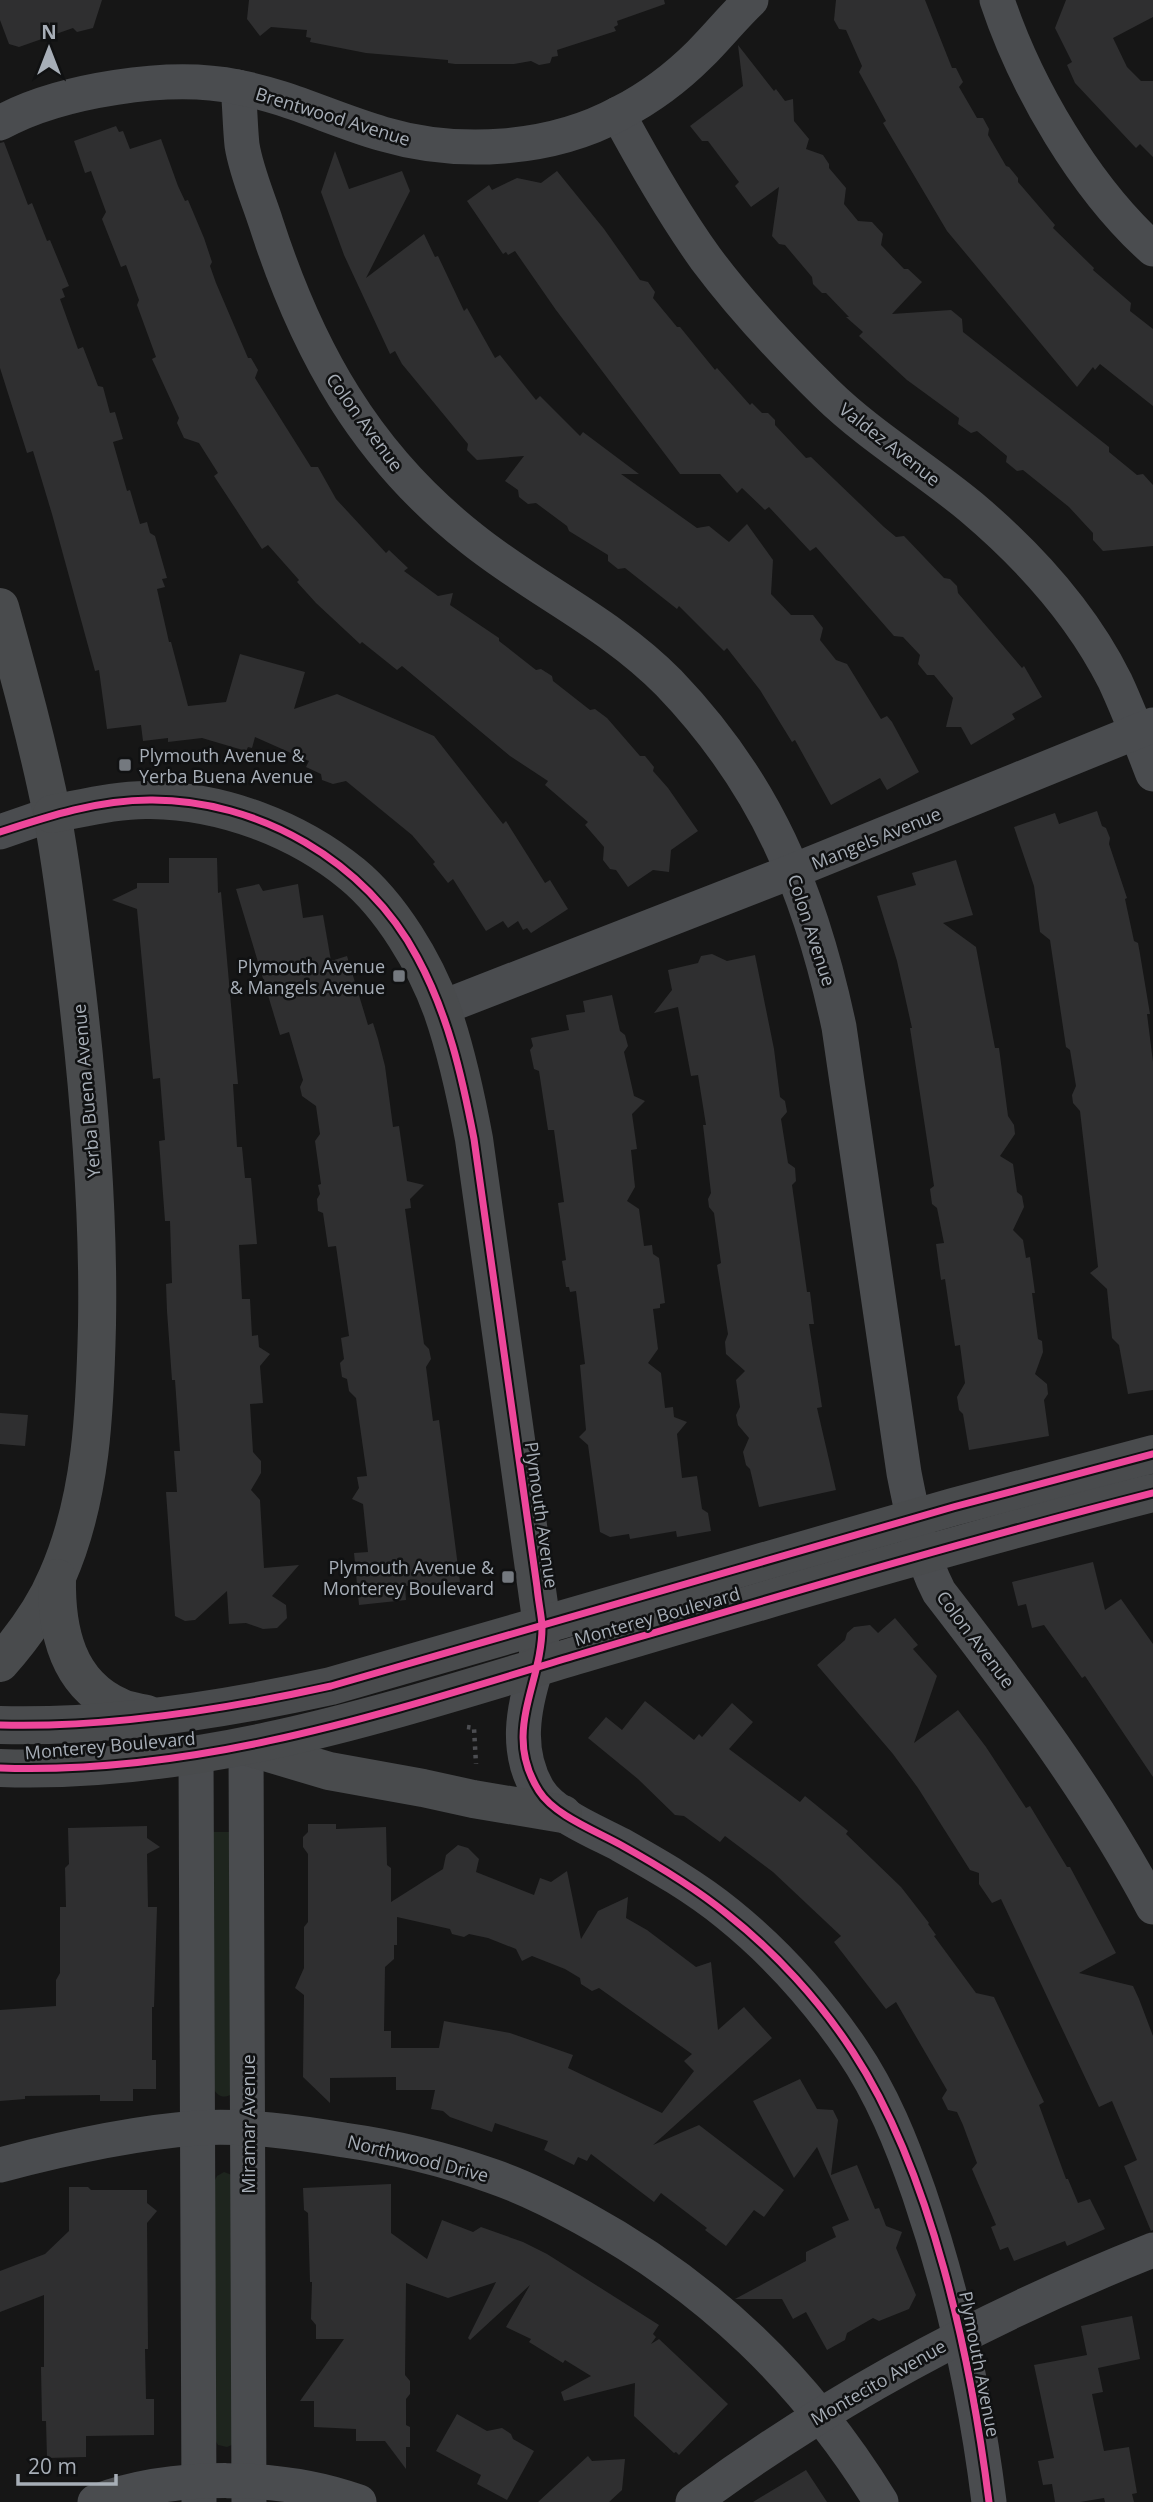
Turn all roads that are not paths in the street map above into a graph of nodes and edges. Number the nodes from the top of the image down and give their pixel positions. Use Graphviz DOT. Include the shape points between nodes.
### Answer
graph roads {
  1 [pos="751,0"];
  2 [pos="997,0"];
  3 [pos="239,87"];
  4 [pos="618,114"];
  5 [pos="0,124"];
  6 [pos="1153,249"];
  7 [pos="0,607"];
  8 [pos="1145,729"];
  9 [pos="1153,774"];
  10 [pos="52,814"];
  11 [pos="0,832"];
  12 [pos="793,871"];
  13 [pos="441,1008"];
  14 [pos="1153,1454"];
  15 [pos="1153,1493"];
  16 [pos="918,1536"];
  17 [pos="57,1578"];
  18 [pos="542,1626"];
  19 [pos="0,1663"];
  20 [pos="536,1668"];
  21 [pos="152,1716"];
  22 [pos="0,1725"];
  23 [pos="246,1746"];
  24 [pos="196,1755"];
  25 [pos="88,1766"];
  26 [pos="0,1768"];
  27 [pos="0,1786"];
  28 [pos="563,1814"];
  29 [pos="1153,1907"];
  30 [pos="197,2128"];
  31 [pos="248,2128"];
  32 [pos="0,2165"];
  33 [pos="1153,2250"];
  34 [pos="960,2336"];
  35 [pos="820,2414"];
  36 [pos="224,2490"];
  37 [pos="95,2502"];
  38 [pos="359,2502"];
  39 [pos="693,2502"];
  40 [pos="881,2502"];
  41 [pos="989,2502"];
  1 -- 4 [label="street, Brentwood Avenue" via="689,64"];
  2 -- 6 [label="street" via="1051,118 1082,166"];
  3 -- 4 [label="street, Brentwood Avenue" via="383,134 481,148 570,133"];
  3 -- 5 [label="street, Brentwood Avenue" via="208,82 115,87 62,100"];
  3 -- 12 [label="street, Colon Avenue" via="242,147 275,250 319,357 353,412 428,502 472,539 624,642 668,682 741,769"];
  4 -- 8 [label="street, Valdez Avenue" via="662,192 742,304 828,395 1017,548 1055,590"];
  7 -- 10 [label="main road, Yerba Buena Avenue"];
  8 -- 9 [label="street, Valdez Avenue"];
  8 -- 12 [label="street, Mangels Avenue"];
  10 -- 11 [label="street"];
  10 -- 13 [label="main road, Plymouth Avenue" via="150,800 201,804 308,843 354,875 391,916"];
  10 -- 17 [label="main road, Yerba Buena Avenue" via="84,1054 98,1291 89,1455 76,1520"];
  12 -- 13 [label="street, Mangels Avenue"];
  12 -- 16 [label="street, Colon Avenue" via="827,973 839,1027 902,1460"];
  13 -- 18 [label="main road, Plymouth Avenue" via="474,1139"];
  14 -- 16 [label="main road, Monterey Boulevard"];
  15 -- 16 [label="main road, Monterey Boulevard"];
  16 -- 18 [label="main road, Monterey Boulevard"];
  16 -- 20 [label="main road, Monterey Boulevard"];
  16 -- 29 [label="street, Colon Avenue" via="939,1592 1065,1760"];
  17 -- 19 [label="main road"];
  17 -- 21 [label="main road" via="56,1610 69,1656 99,1695"];
  18 -- 20 [label="main road, Plymouth Avenue"];
  18 -- 21 [label="main road, Monterey Boulevard" via="331,1686"];
  20 -- 23 [label="main road, Monterey Boulevard" via="340,1725"];
  20 -- 28 [label="street, Plymouth Avenue" via="524,1709 522,1744 539,1792"];
  21 -- 22 [label="main road, Monterey Boulevard"];
  23 -- 24 [label="main road, Monterey Boulevard"];
  23 -- 28 [label="main road" via="329,1771"];
  23 -- 31 [label="street, Miramar Avenue"];
  24 -- 25 [label="main road, Monterey Boulevard"];
  24 -- 30 [label="street"];
  25 -- 26 [label="main road, Monterey Boulevard"];
  25 -- 27 [label="main road"];
  28 -- 34 [label="street, Plymouth Avenue" via="674,1876 727,1914 776,1958 853,2051 908,2162 944,2269"];
  30 -- 31 [label="street, Northwood Drive"];
  30 -- 32 [label="street, Northwood Drive" via="62,2148"];
  30 -- 36 [label="street"];
  31 -- 35 [label="street, Northwood Drive" via="372,2144 433,2158 494,2176 551,2201 661,2266 717,2308"];
  31 -- 36 [label="street, Miramar Avenue"];
  33 -- 34 [label="street, Montecito Avenue"];
  34 -- 35 [label="street, Montecito Avenue"];
  34 -- 41 [label="street, Plymouth Avenue"];
  35 -- 39 [label="street, Montecito Avenue"];
  35 -- 40 [label="street, Northwood Drive"];
  36 -- 37 [label="street" via="154,2487"];
  36 -- 38 [label="street" via="298,2487"];
}
